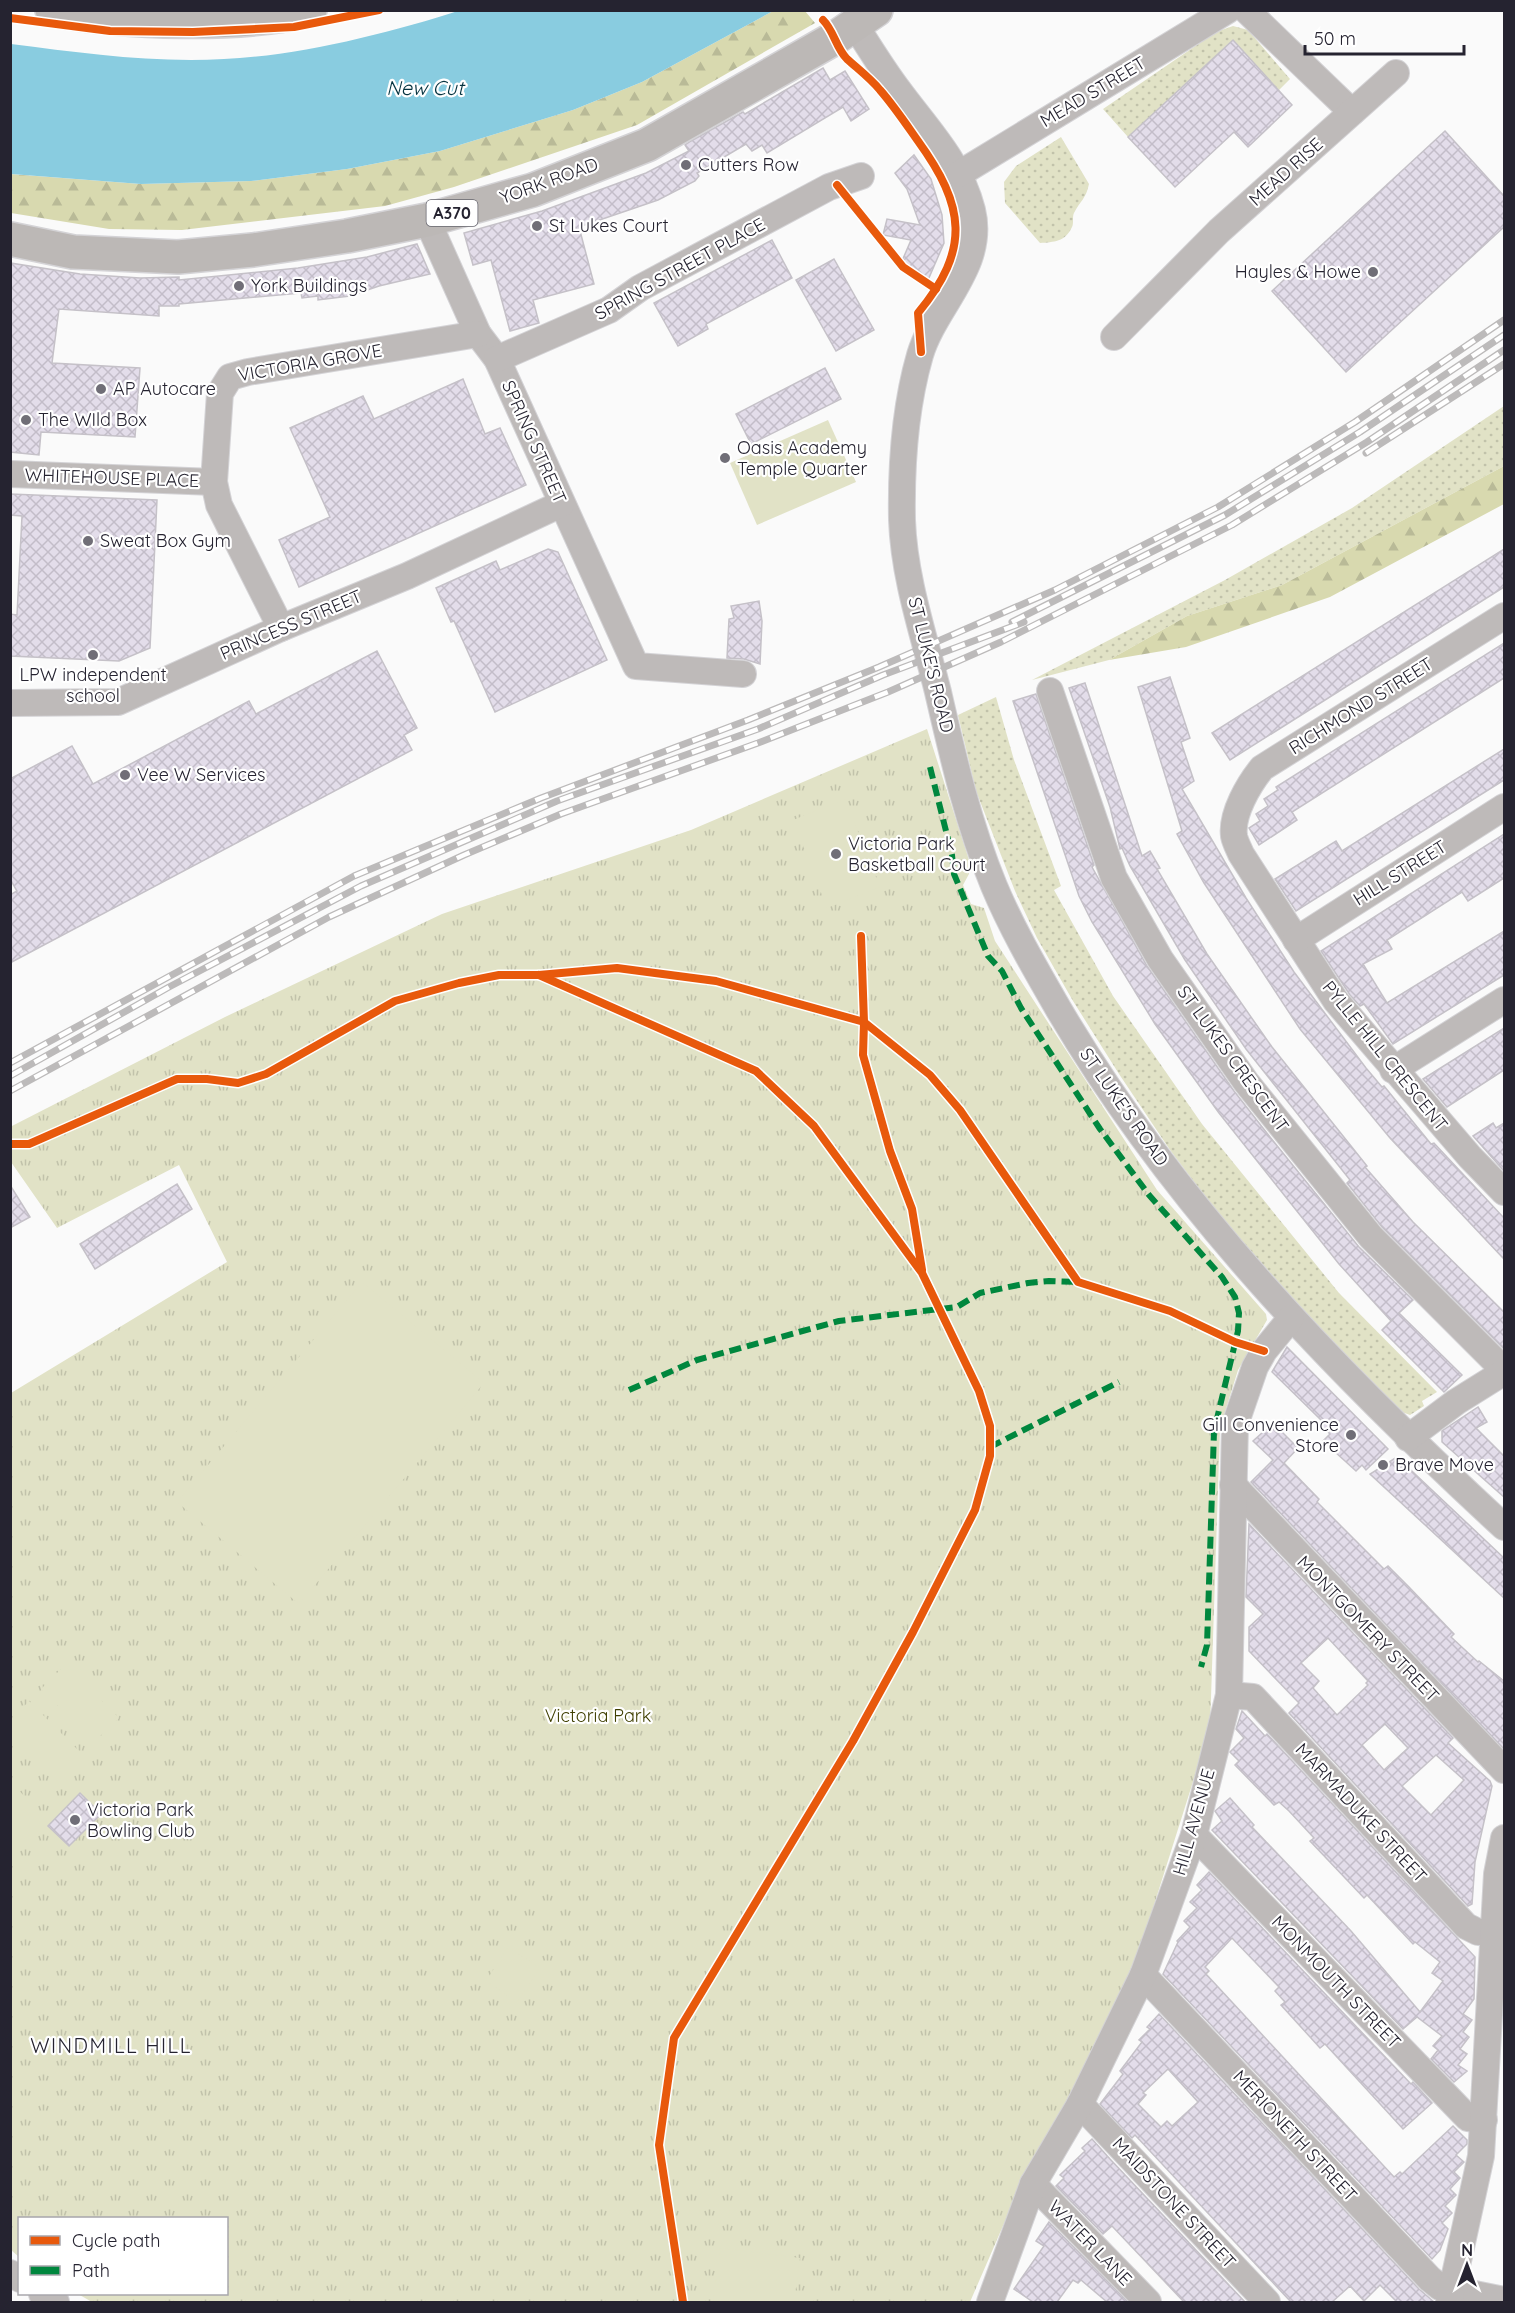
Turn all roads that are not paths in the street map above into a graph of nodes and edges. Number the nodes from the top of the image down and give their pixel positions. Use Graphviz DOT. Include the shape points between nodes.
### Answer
graph roads {
  1 [pos="52,10"];
  2 [pos="310,10"];
  3 [pos="1228,10"];
  4 [pos="1246,10"];
  5 [pos="865,18"];
  6 [pos="1396,73"];
  7 [pos="1352,112"];
  8 [pos="959,174"];
  9 [pos="861,177"];
  10 [pos="427,220"];
  11 [pos="10,239"];
  12 [pos="478,334"];
  13 [pos="1114,337"];
  14 [pos="497,359"];
  15 [pos="10,474"];
  16 [pos="214,482"];
  17 [pos="561,504"];
  18 [pos="1504,616"];
  19 [pos="281,628"];
  20 [pos="743,674"];
  21 [pos="1050,691"];
  22 [pos="10,704"];
  23 [pos="1504,807"];
  24 [pos="1237,815"];
  25 [pos="1296,940"];
  26 [pos="1504,1000"];
  27 [pos="1393,1070"];
  28 [pos="1504,1192"];
  29 [pos="1291,1318"];
  30 [pos="1503,1373"];
  31 [pos="1408,1438"];
  32 [pos="1233,1485"];
  33 [pos="1504,1527"];
  34 [pos="1229,1695"];
  35 [pos="1504,1770"];
  36 [pos="1194,1835"];
  37 [pos="1504,1838"];
  38 [pos="1493,1932"];
  39 [pos="1143,1975"];
  40 [pos="1080,2104"];
  41 [pos="1484,2120"];
  42 [pos="1033,2184"];
  43 [pos="1451,2296"];
  44 [pos="1504,2300"];
  45 [pos="990,2302"];
  46 [pos="1148,2302"];
  47 [pos="1267,2302"];
  1 -- 2 [label="highway" via="220,21 288,16"];
  3 -- 8 [label="street, MEAD STREET"];
  4 -- 7 [label="street"];
  5 -- 8 [label="street, ST LUKE'S ROAD" via="896,88 946,151"];
  5 -- 10 [label="highway, YORK ROAD / A370" via="647,145 532,190"];
  6 -- 7 [label="street, MEAD RISE"];
  7 -- 13 [label="street, MEAD RISE" via="1219,231"];
  8 -- 29 [label="street, ST LUKE'S ROAD" via="973,214 974,235 969,260 921,352 905,440 902,522 912,585 965,804 994,886 1030,959 1099,1077 1175,1180"];
  9 -- 14 [label="street, SPRING STREET PLACE" via="829,188 766,221 640,288 609,310"];
  10 -- 11 [label="highway, YORK ROAD / A370" via="324,240 178,257 73,252"];
  10 -- 12 [label="street, SPRING STREET"];
  12 -- 14 [label="street, SPRING STREET"];
  12 -- 16 [label="street, VICTORIA GROVE" via="230,377 220,393"];
  14 -- 17 [label="street, SPRING STREET"];
  15 -- 16 [label="street, WHITEHOUSE PLACE"];
  16 -- 19 [label="street, VICTORIA GROVE" via="219,505"];
  17 -- 19 [label="street, PRINCESS STREET"];
  17 -- 20 [label="street, SPRING STREET" via="636,666"];
  18 -- 24 [label="street, RICHMOND STREET" via="1262,768"];
  19 -- 22 [label="street, PRINCESS STREET" via="118,702"];
  21 -- 30 [label="street, ST LUKES CRESCENT" via="1114,878 1160,959 1246,1082 1371,1237"];
  23 -- 25 [label="street, HILL STREET"];
  24 -- 25 [label="street, PYLLE HILL CRESCENT" via="1233,835 1241,854"];
  25 -- 27 [label="street, PYLLE HILL CRESCENT" via="1336,1001"];
  26 -- 27 [label="street"];
  27 -- 28 [label="street, PYLLE HILL CRESCENT"];
  29 -- 31 [label="street, ST LUKE'S ROAD"];
  29 -- 32 [label="street, HILL AVENUE" via="1263,1352 1242,1401 1235,1425"];
  30 -- 31 [label="street"];
  31 -- 33 [label="street, ST LUKE'S ROAD"];
  32 -- 34 [label="street, HILL AVENUE"];
  32 -- 35 [label="street, MONTGOMERY STREET"];
  34 -- 36 [label="street, HILL AVENUE"];
  34 -- 38 [label="street, MARMADUKE STREET" via="1253,1697 1466,1926 1478,1932"];
  36 -- 39 [label="street, HILL AVENUE"];
  36 -- 41 [label="street, MONMOUTH STREET" via="1464,2114"];
  37 -- 38 [label="street"];
  38 -- 41 [label="street"];
  39 -- 40 [label="street, HILL AVENUE"];
  39 -- 43 [label="street, MERIONETH STREET" via="1430,2279"];
  40 -- 42 [label="street, HILL AVENUE"];
  40 -- 47 [label="street, MAIDSTONE STREET"];
  41 -- 43 [label="street" via="1475,2191"];
  42 -- 45 [label="street, HILL AVENUE"];
  42 -- 46 [label="street, WATER LANE"];
  43 -- 44 [label="street, MERIONETH STREET"];
}
